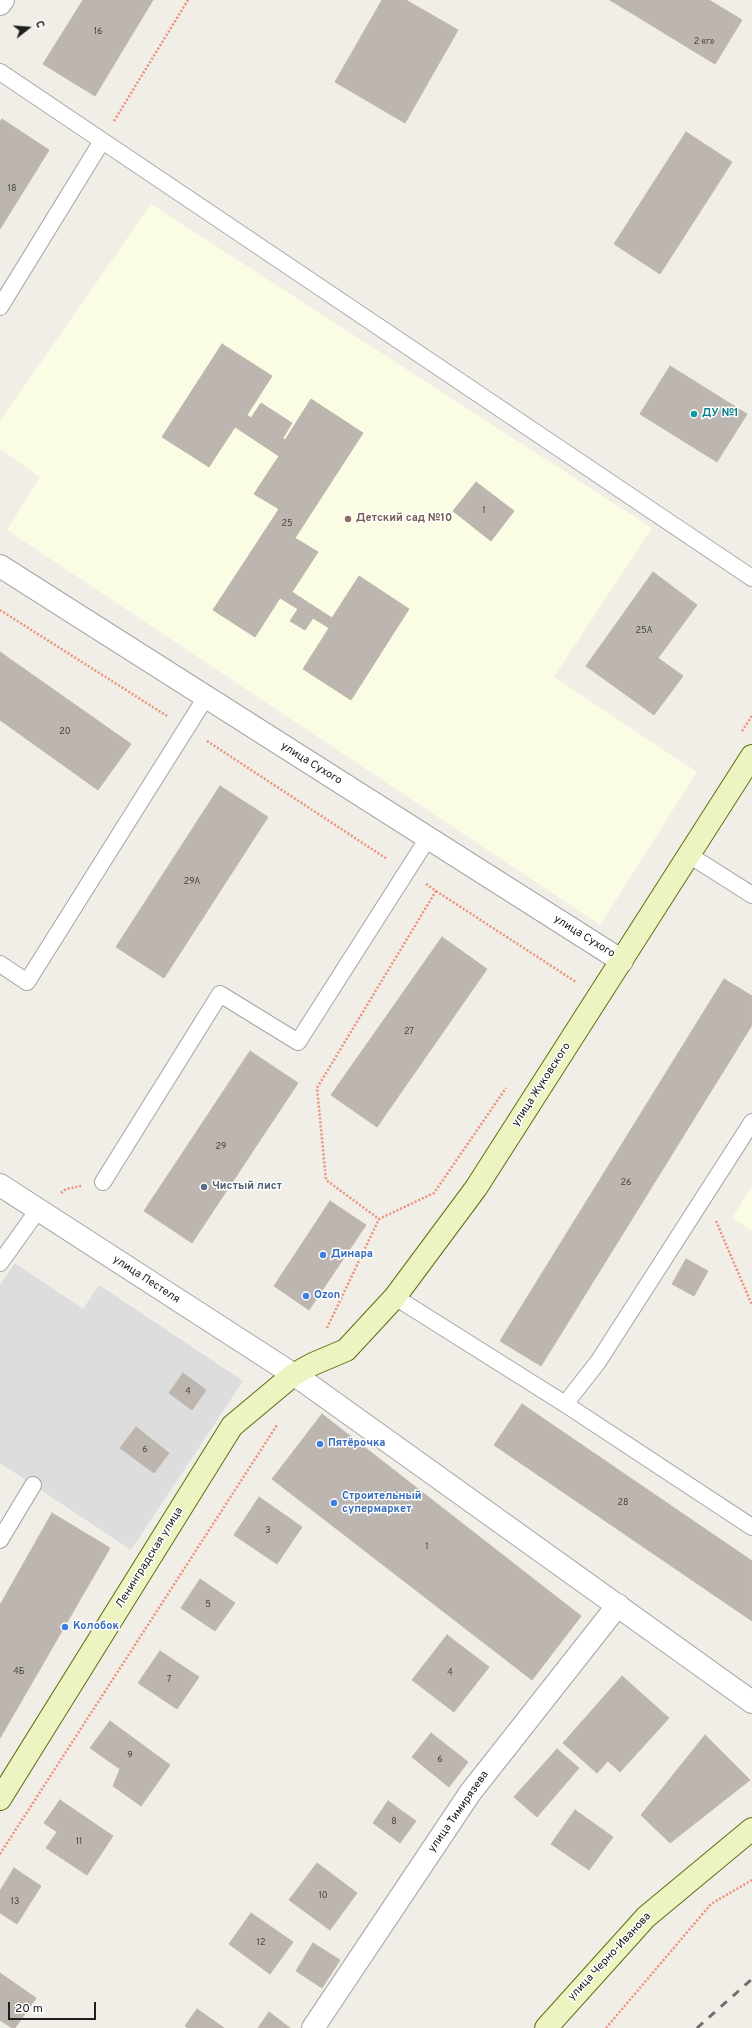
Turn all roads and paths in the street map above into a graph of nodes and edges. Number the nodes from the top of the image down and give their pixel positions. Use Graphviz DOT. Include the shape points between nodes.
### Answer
graph roads {
  1 [pos="2,0"];
  2 [pos="188,0"];
  3 [pos="0,4"];
  4 [pos="0,72"];
  5 [pos="102,141"];
  6 [pos="0,307"];
  7 [pos="0,566"];
  8 [pos="752,578"];
  9 [pos="206,697"];
  10 [pos="752,716"];
  11 [pos="739,736"];
  12 [pos="752,756"];
  13 [pos="428,838"];
  14 [pos="689,855"];
  15 [pos="436,891"];
  16 [pos="752,895"];
  17 [pos="602,949"];
  18 [pos="622,961"];
  19 [pos="0,964"];
  20 [pos="752,1122"];
  21 [pos="103,1182"];
  22 [pos="0,1185"];
  23 [pos="705,1194"];
  24 [pos="38,1210"];
  25 [pos="379,1219"];
  26 [pos="0,1263"];
  27 [pos="395,1297"];
  28 [pos="752,1305"];
  29 [pos="326,1330"];
  30 [pos="293,1375"];
  31 [pos="565,1404"];
  32 [pos="279,1422"];
  33 [pos="33,1486"];
  34 [pos="752,1527"];
  35 [pos="0,1540"];
  36 [pos="618,1605"];
  37 [pos="752,1702"];
  38 [pos="0,1799"];
  39 [pos="752,1829"];
  40 [pos="0,1854"];
  41 [pos="752,1880"];
  42 [pos="313,2028"];
  43 [pos="546,2028"];
  44 [pos="606,2028"];
  1 -- 3 [label="street"];
  2 -- 5 [label="path"];
  4 -- 5 [label="lane"];
  5 -- 6 [label="lane"];
  5 -- 8 [label="lane"];
  7 -- 9 [label="street, улица Сухого"];
  9 -- 13 [label="street, улица Сухого"];
  9 -- 19 [label="lane" via="27,982"];
  10 -- 11 [label="path"];
  12 -- 14 [label="street, улица Жуковского"];
  13 -- 17 [label="street, улица Сухого"];
  13 -- 21 [label="lane" via="298,1042 220,994"];
  14 -- 16 [label="lane"];
  14 -- 18 [label="street, улица Жуковского"];
  15 -- 17 [label="path" via="578,984"];
  17 -- 18 [label="street, улица Сухого"];
  18 -- 27 [label="street, улица Жуковского" via="476,1188"];
  20 -- 23 [label="lane"];
  21 -- 24 [label="path" via="66,1189"];
  22 -- 24 [label="street, улица Пестеля"];
  23 -- 28 [label="path"];
  23 -- 31 [label="lane" via="598,1362"];
  24 -- 26 [label="lane"];
  24 -- 30 [label="street, улица Пестеля"];
  25 -- 29 [label="path"];
  27 -- 30 [label="street, улица Жуковского" via="346,1350"];
  27 -- 31 [label="lane"];
  30 -- 36 [label="street, улица Пестеля"];
  30 -- 38 [label="street, Ленинградская улица" via="232,1426"];
  31 -- 34 [label="lane"];
  32 -- 40 [label="path"];
  33 -- 35 [label="lane"];
  36 -- 37 [label="street, улица Пестеля"];
  36 -- 42 [label="street, улица Тимирязева" via="470,1792"];
  39 -- 43 [label="street, улица Черно-Иванова" via="646,1917"];
  41 -- 44 [label="path" via="711,1904"];
}
